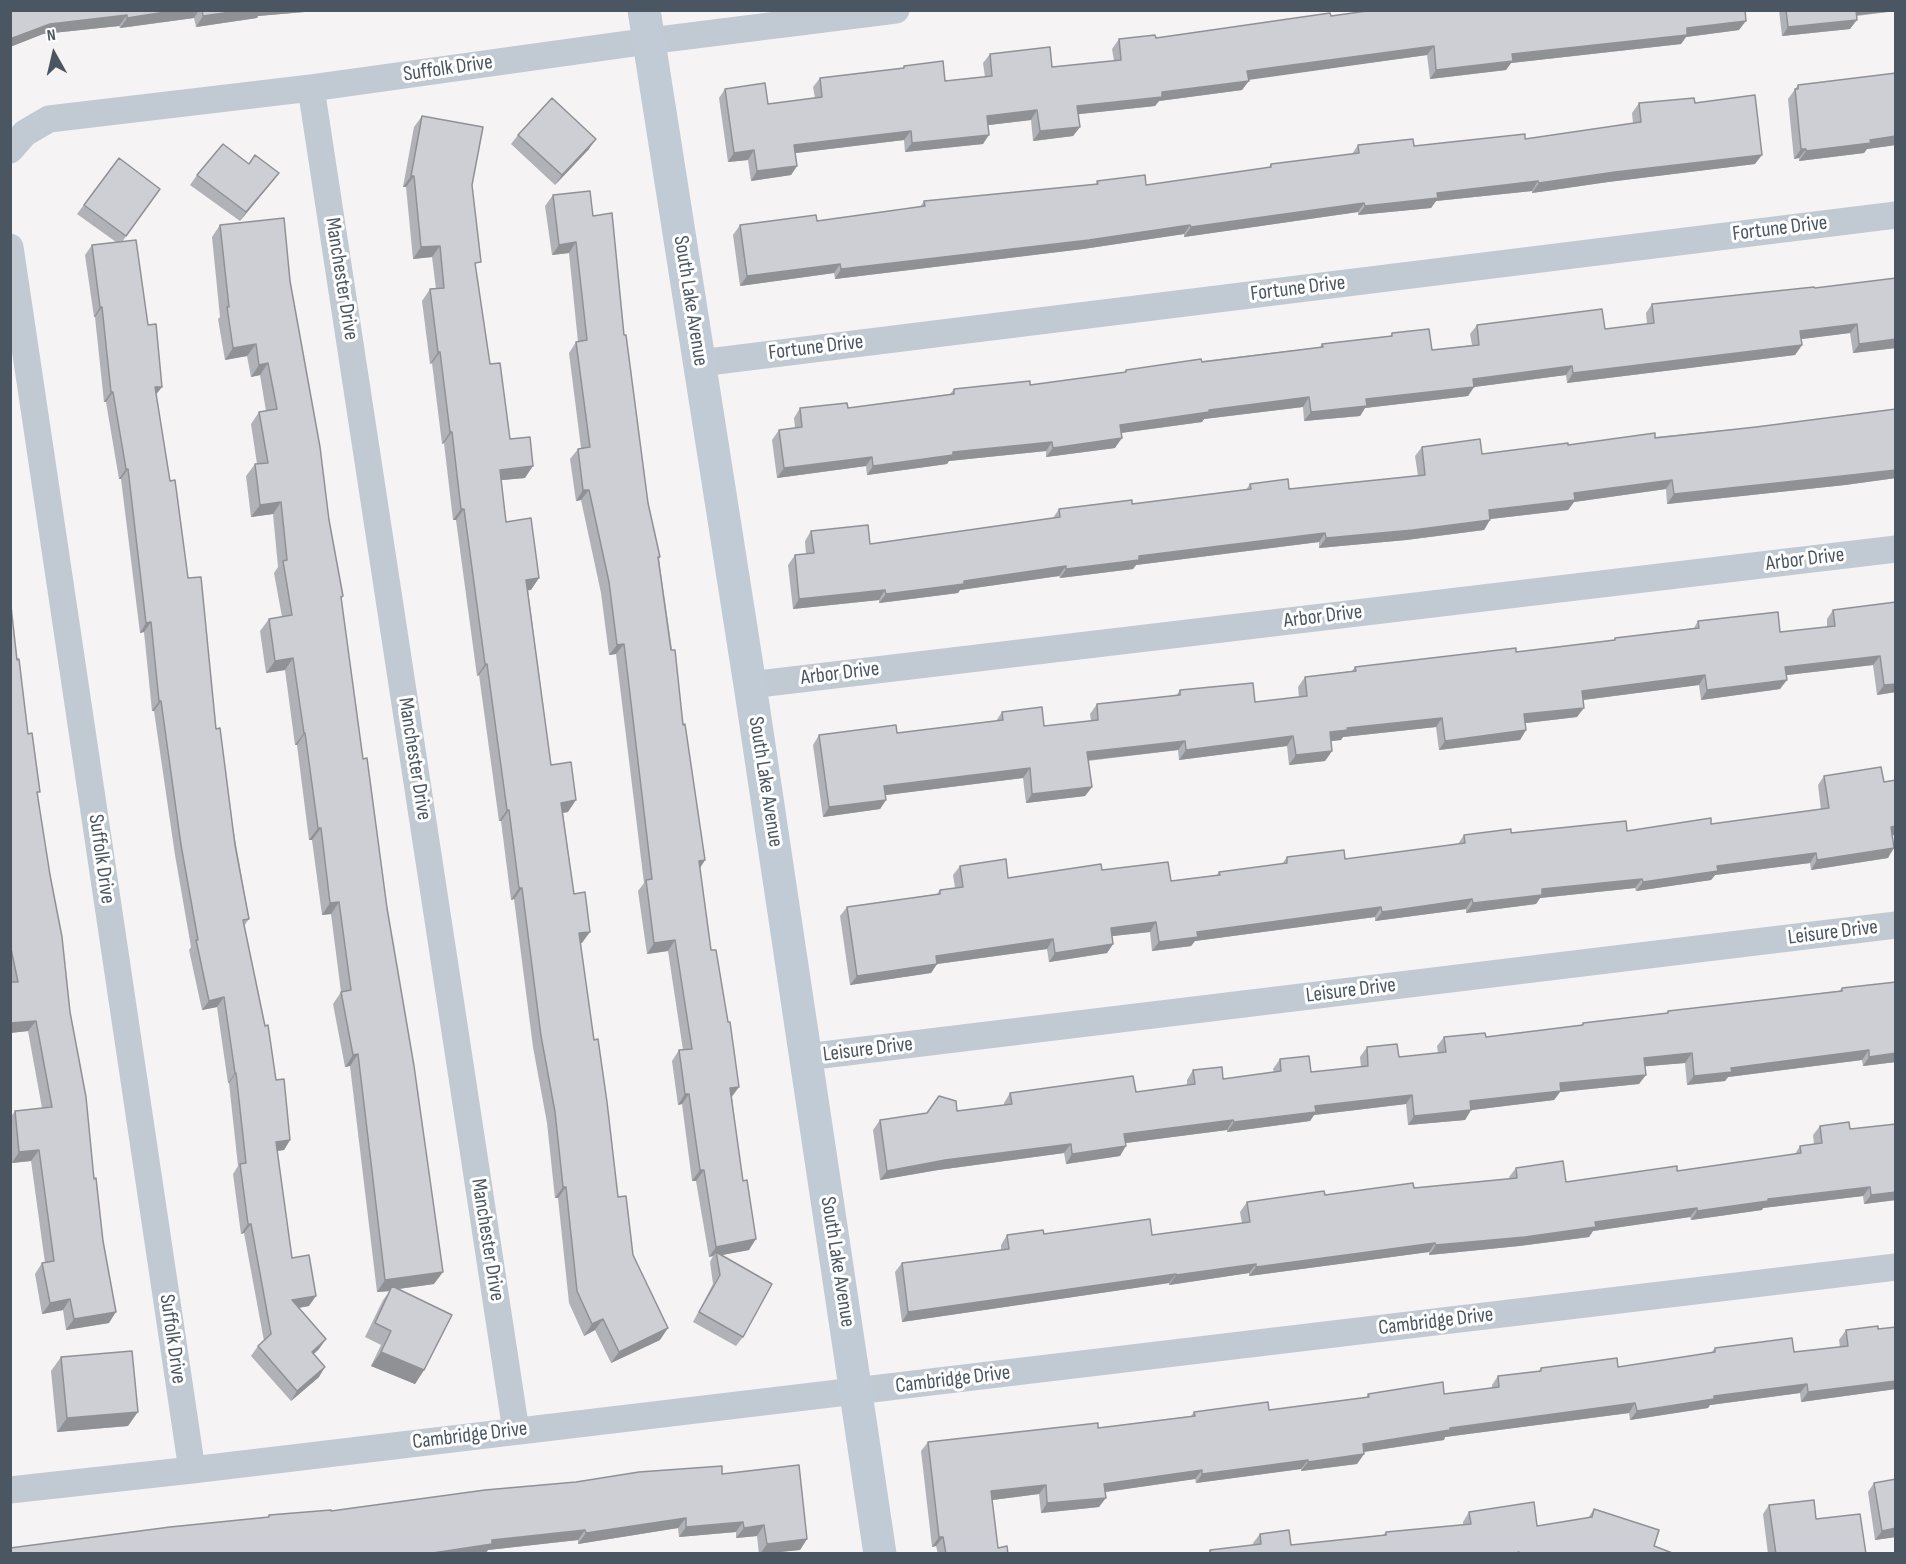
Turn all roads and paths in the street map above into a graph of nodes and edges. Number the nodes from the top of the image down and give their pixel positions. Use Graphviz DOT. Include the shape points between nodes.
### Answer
graph roads {
  1 [pos="896,10"];
  2 [pos="646,26"];
  3 [pos="312,88"];
  4 [pos="10,150"];
  5 [pos="1896,215"];
  6 [pos="10,247"];
  7 [pos="700,363"];
  8 [pos="1896,549"];
  9 [pos="750,685"];
  10 [pos="1896,925"];
  11 [pos="806,1057"];
  12 [pos="1896,1267"];
  13 [pos="856,1391"];
  14 [pos="516,1431"];
  15 [pos="192,1470"];
  16 [pos="10,1490"];
  17 [pos="880,1554"];
  1 -- 2 [label="street, Suffolk Drive"];
  2 -- 3 [label="street, Suffolk Drive"];
  2 -- 7 [label="street, South Lake Avenue"];
  3 -- 4 [label="street, Suffolk Drive" via="49,119 25,133"];
  3 -- 14 [label="street, Manchester Drive"];
  5 -- 7 [label="street, Fortune Drive"];
  6 -- 15 [label="street, Suffolk Drive"];
  7 -- 9 [label="street, South Lake Avenue"];
  8 -- 9 [label="street, Arbor Drive"];
  9 -- 11 [label="street, South Lake Avenue"];
  10 -- 11 [label="street, Leisure Drive"];
  11 -- 13 [label="street, South Lake Avenue"];
  12 -- 13 [label="street, Cambridge Drive"];
  13 -- 14 [label="street, Cambridge Drive"];
  13 -- 17 [label="street, South Lake Avenue"];
  14 -- 15 [label="street, Cambridge Drive"];
  15 -- 16 [label="street, Cambridge Drive"];
}
